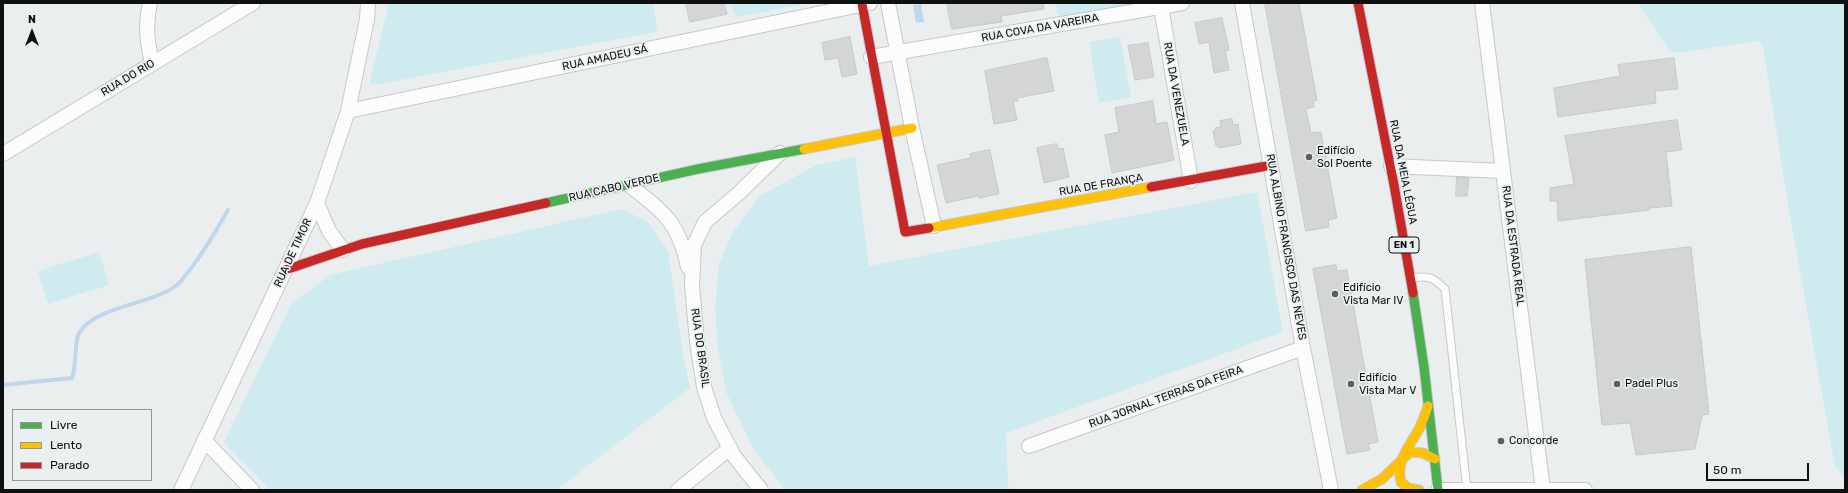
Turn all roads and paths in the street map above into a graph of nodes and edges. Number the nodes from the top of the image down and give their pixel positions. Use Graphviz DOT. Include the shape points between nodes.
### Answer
graph roads {
  1 [pos="150,3"];
  2 [pos="253,3"];
  3 [pos="368,3"];
  4 [pos="888,3"];
  5 [pos="1182,3"];
  6 [pos="1242,3"];
  7 [pos="1358,3"];
  8 [pos="1482,3"];
  9 [pos="866,4"];
  10 [pos="1161,7"];
  11 [pos="898,52"];
  12 [pos="871,57"];
  13 [pos="152,64"];
  14 [pos="348,111"];
  15 [pos="912,128"];
  16 [pos="886,132"];
  17 [pos="780,153"];
  18 [pos="3,154"];
  19 [pos="1272,165"];
  20 [pos="1390,166"];
  21 [pos="1503,171"];
  22 [pos="1192,181"];
  23 [pos="629,185"];
  24 [pos="317,203"];
  25 [pos="934,226"];
  26 [pos="343,250"];
  27 [pos="285,270"];
  28 [pos="1410,279"];
  29 [pos="692,285"];
  30 [pos="1303,348"];
  31 [pos="1428,406"];
  32 [pos="204,440"];
  33 [pos="1029,446"];
  34 [pos="730,448"];
  35 [pos="1435,459"];
  36 [pos="1401,460"];
  37 [pos="181,490"];
  38 [pos="252,490"];
  39 [pos="678,490"];
  40 [pos="761,490"];
  41 [pos="1331,490"];
  42 [pos="1362,490"];
  43 [pos="1396,490"];
  44 [pos="1404,490"];
  45 [pos="1420,490"];
  46 [pos="1437,490"];
  47 [pos="1467,490"];
  48 [pos="1543,490"];
  49 [pos="1585,490"];
  1 -- 13 [label="street" via="146,24"];
  2 -- 13 [label="street, RUA DO RIO"];
  3 -- 14 [label="street, RUA DE TIMOR"];
  4 -- 11 [label="street"];
  5 -- 10 [label="street, RUA COVA DA VAREIRA"];
  6 -- 19 [label="street, RUA ALBINO FRANCISCO DAS NEVES"];
  7 -- 20 [label="street, RUA DA MEIA LÉGUA / EN 1"];
  8 -- 21 [label="street, RUA DA ESTRADA REAL"];
  9 -- 12 [label="street"];
  9 -- 14 [label="street, RUA AMADEU SÁ"];
  10 -- 11 [label="street, RUA COVA DA VAREIRA"];
  10 -- 22 [label="street, RUA DA VENEZUELA"];
  11 -- 12 [label="street, RUA COVA DA VAREIRA"];
  11 -- 15 [label="street"];
  12 -- 16 [label="street"];
  13 -- 18 [label="street, RUA DO RIO"];
  14 -- 24 [label="street, RUA DE TIMOR"];
  15 -- 16 [label="street, RUA CABO VERDE"];
  15 -- 25 [label="street"];
  16 -- 17 [label="street, RUA CABO VERDE"];
  16 -- 25 [label="street, RUA DE FRANÇA" via="904,232"];
  17 -- 23 [label="street, RUA CABO VERDE"];
  17 -- 29 [label="street, RUA DO BRASIL" via="705,222 694,246"];
  19 -- 22 [label="street, RUA DE FRANÇA"];
  19 -- 30 [label="street, RUA ALBINO FRANCISCO DAS NEVES"];
  20 -- 21 [label="street"];
  20 -- 28 [label="street, RUA DA MEIA LÉGUA / EN 1"];
  21 -- 48 [label="street, RUA DA ESTRADA REAL"];
  22 -- 25 [label="street, RUA DE FRANÇA"];
  23 -- 26 [label="street, RUA CABO VERDE"];
  23 -- 29 [label="street, RUA DO BRASIL" via="654,204 671,222 684,245"];
  24 -- 26 [label="street" via="329,231"];
  24 -- 27 [label="street, RUA DE TIMOR"];
  26 -- 27 [label="street, RUA CABO VERDE"];
  27 -- 32 [label="street, RUA DE TIMOR"];
  28 -- 31 [label="street, RUA DA MEIA LÉGUA / EN 1"];
  28 -- 47 [label="lane" via="1431,277 1444,289"];
  29 -- 34 [label="street, RUA DO BRASIL" via="696,342 704,387 714,418"];
  30 -- 33 [label="street, RUA JORNAL TERRAS DA FEIRA"];
  30 -- 41 [label="street, RUA ALBINO FRANCISCO DAS NEVES"];
  31 -- 35 [label="street, RUA DA MEIA LÉGUA / EN 1"];
  31 -- 36 [label="street" via="1420,427"];
  32 -- 37 [label="street, RUA DE TIMOR"];
  32 -- 38 [label="street"];
  34 -- 39 [label="street"];
  34 -- 40 [label="street, RUA DO BRASIL"];
  35 -- 36 [label="street" via="1417,451 1410,452"];
  35 -- 46 [label="street, RUA DA MEIA LÉGUA / EN 1"];
  36 -- 42 [label="street" via="1382,479"];
  36 -- 45 [label="street" via="1401,482 1408,488"];
  43 -- 44 [label="street"];
  46 -- 47 [label="street"];
  47 -- 48 [label="street"];
  48 -- 49 [label="street"];
}
